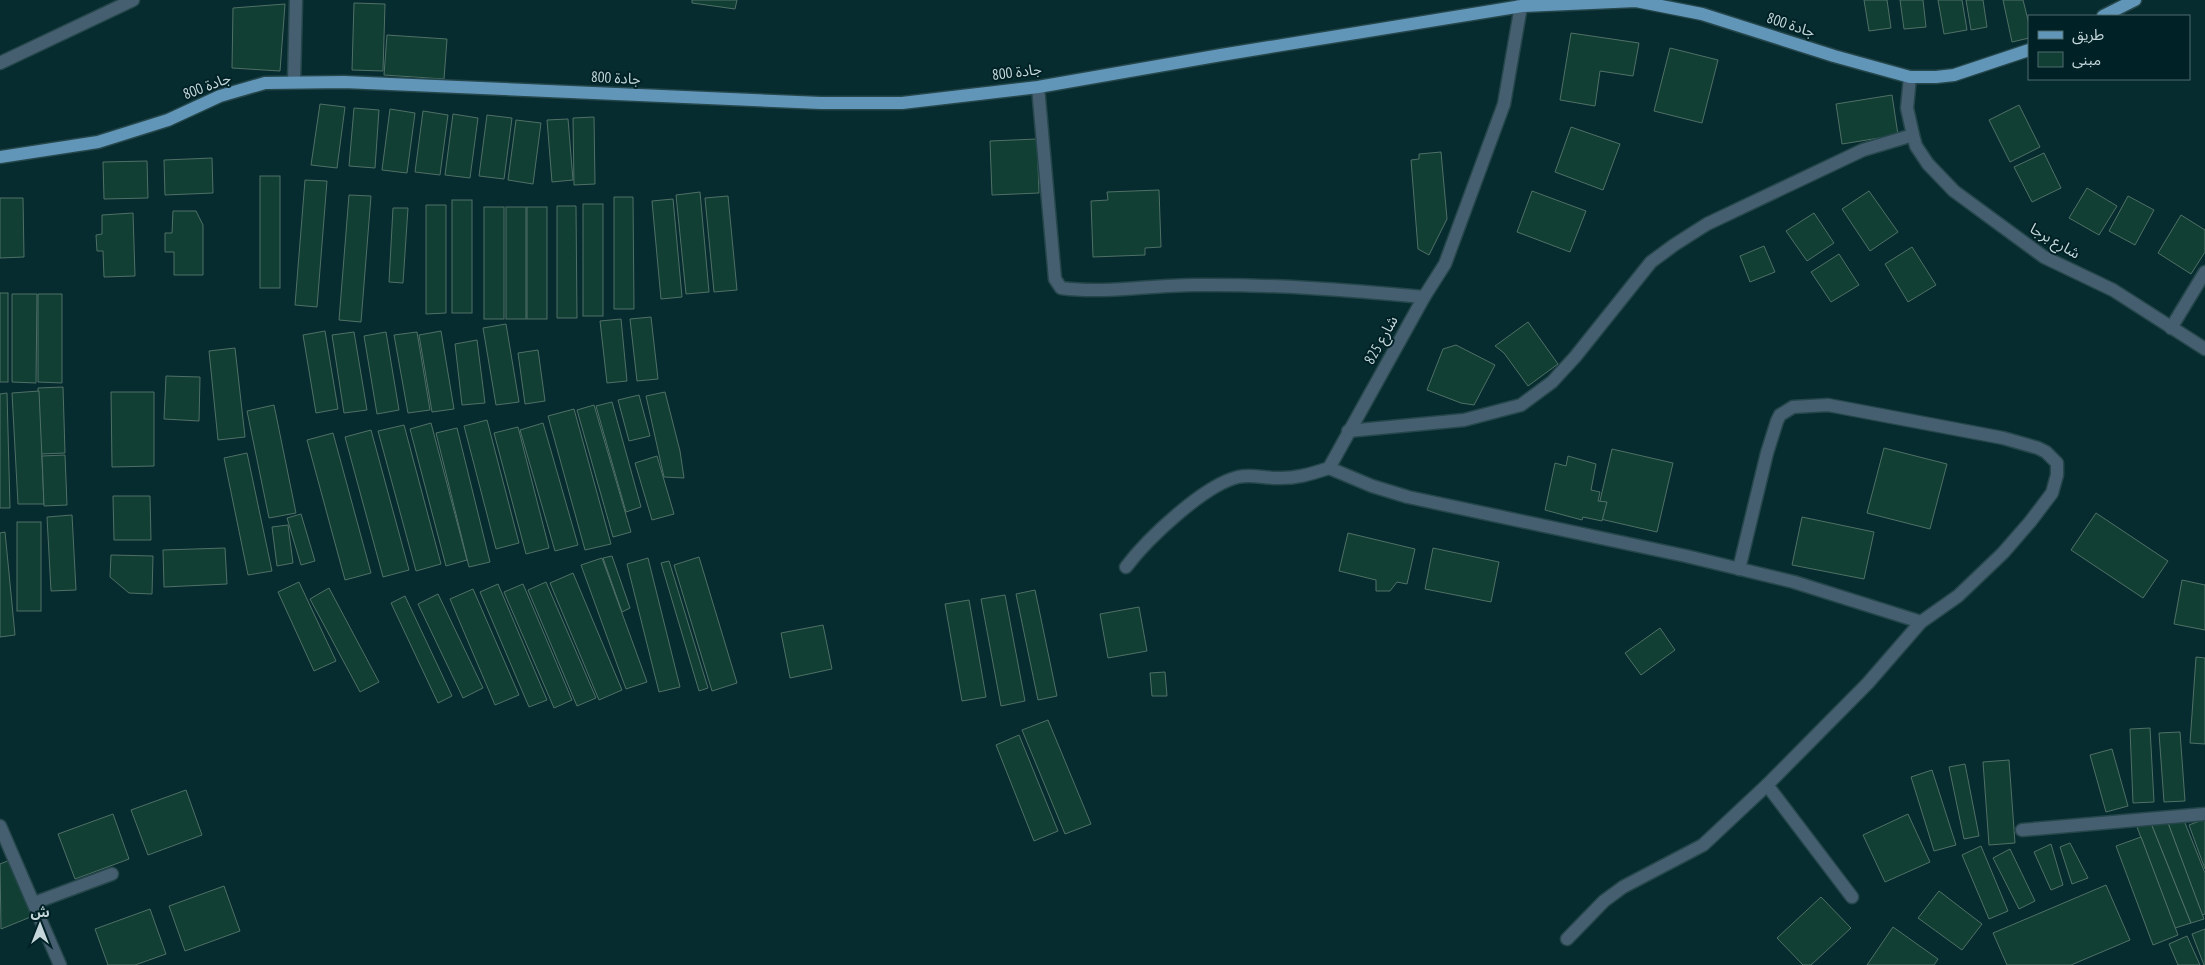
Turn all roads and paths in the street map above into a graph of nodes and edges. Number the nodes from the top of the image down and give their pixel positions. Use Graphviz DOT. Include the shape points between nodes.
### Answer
graph roads {
  1 [pos="133,0"];
  2 [pos="296,0"];
  3 [pos="2135,0"];
  4 [pos="1522,3"];
  5 [pos="2106,15"];
  6 [pos="2028,50"];
  7 [pos="0,63"];
  8 [pos="1910,77"];
  9 [pos="294,82"];
  10 [pos="1038,87"];
  11 [pos="1913,135"];
  12 [pos="0,157"];
  13 [pos="2205,272"];
  14 [pos="1424,297"];
  15 [pos="2171,328"];
  16 [pos="2205,349"];
  17 [pos="1348,431"];
  18 [pos="1328,468"];
  19 [pos="1126,567"];
  20 [pos="1739,569"];
  21 [pos="1921,622"];
  22 [pos="1767,785"];
  23 [pos="2205,814"];
  24 [pos="0,826"];
  25 [pos="2022,830"];
  26 [pos="112,874"];
  27 [pos="1852,897"];
  28 [pos="34,903"];
  29 [pos="1567,939"];
  30 [pos="60,965"];
  1 -- 7 [label="street"];
  2 -- 9 [label="street"];
  3 -- 5 [label="main road"];
  4 -- 8 [label="main road, جادة 800" via="1636,1 1702,14"];
  4 -- 10 [label="main road, جادة 800"];
  4 -- 14 [label="street, شارع 825" via="1504,104 1445,264"];
  6 -- 8 [label="main road, جادة 800" via="1954,75"];
  8 -- 11 [label="street, شارع برجا" via="1908,108"];
  9 -- 10 [label="main road, جادة 800" via="821,103 902,103"];
  9 -- 12 [label="main road, جادة 800" via="265,83 220,96 168,120 98,142"];
  10 -- 14 [label="street" via="1054,280 1061,288 1309,287"];
  11 -- 15 [label="street, شارع برجا" via="1928,164 1954,191 2044,257 2113,290"];
  11 -- 17 [label="street" via="1863,150 1707,224 1674,245 1651,262 1552,382 1522,405 1464,420"];
  13 -- 15 [label="street"];
  14 -- 17 [label="street, شارع 825"];
  15 -- 16 [label="street, شارع برجا"];
  17 -- 18 [label="street, شارع 825"];
  18 -- 19 [label="street" via="1306,476 1245,476 1226,482 1177,516 1146,543"];
  18 -- 20 [label="street" via="1408,497"];
  20 -- 21 [label="street" via="1794,582"];
  20 -- 21 [label="street" via="1777,421 1780,414 1793,407 1828,405 1866,411 2003,438 2046,452 2058,466 2052,493 1982,575"];
  21 -- 22 [label="street" via="1868,683"];
  22 -- 27 [label="street"];
  22 -- 29 [label="street" via="1702,845 1623,887"];
  23 -- 25 [label="street"];
  24 -- 28 [label="street"];
  26 -- 28 [label="street"];
  28 -- 30 [label="street"];
}
